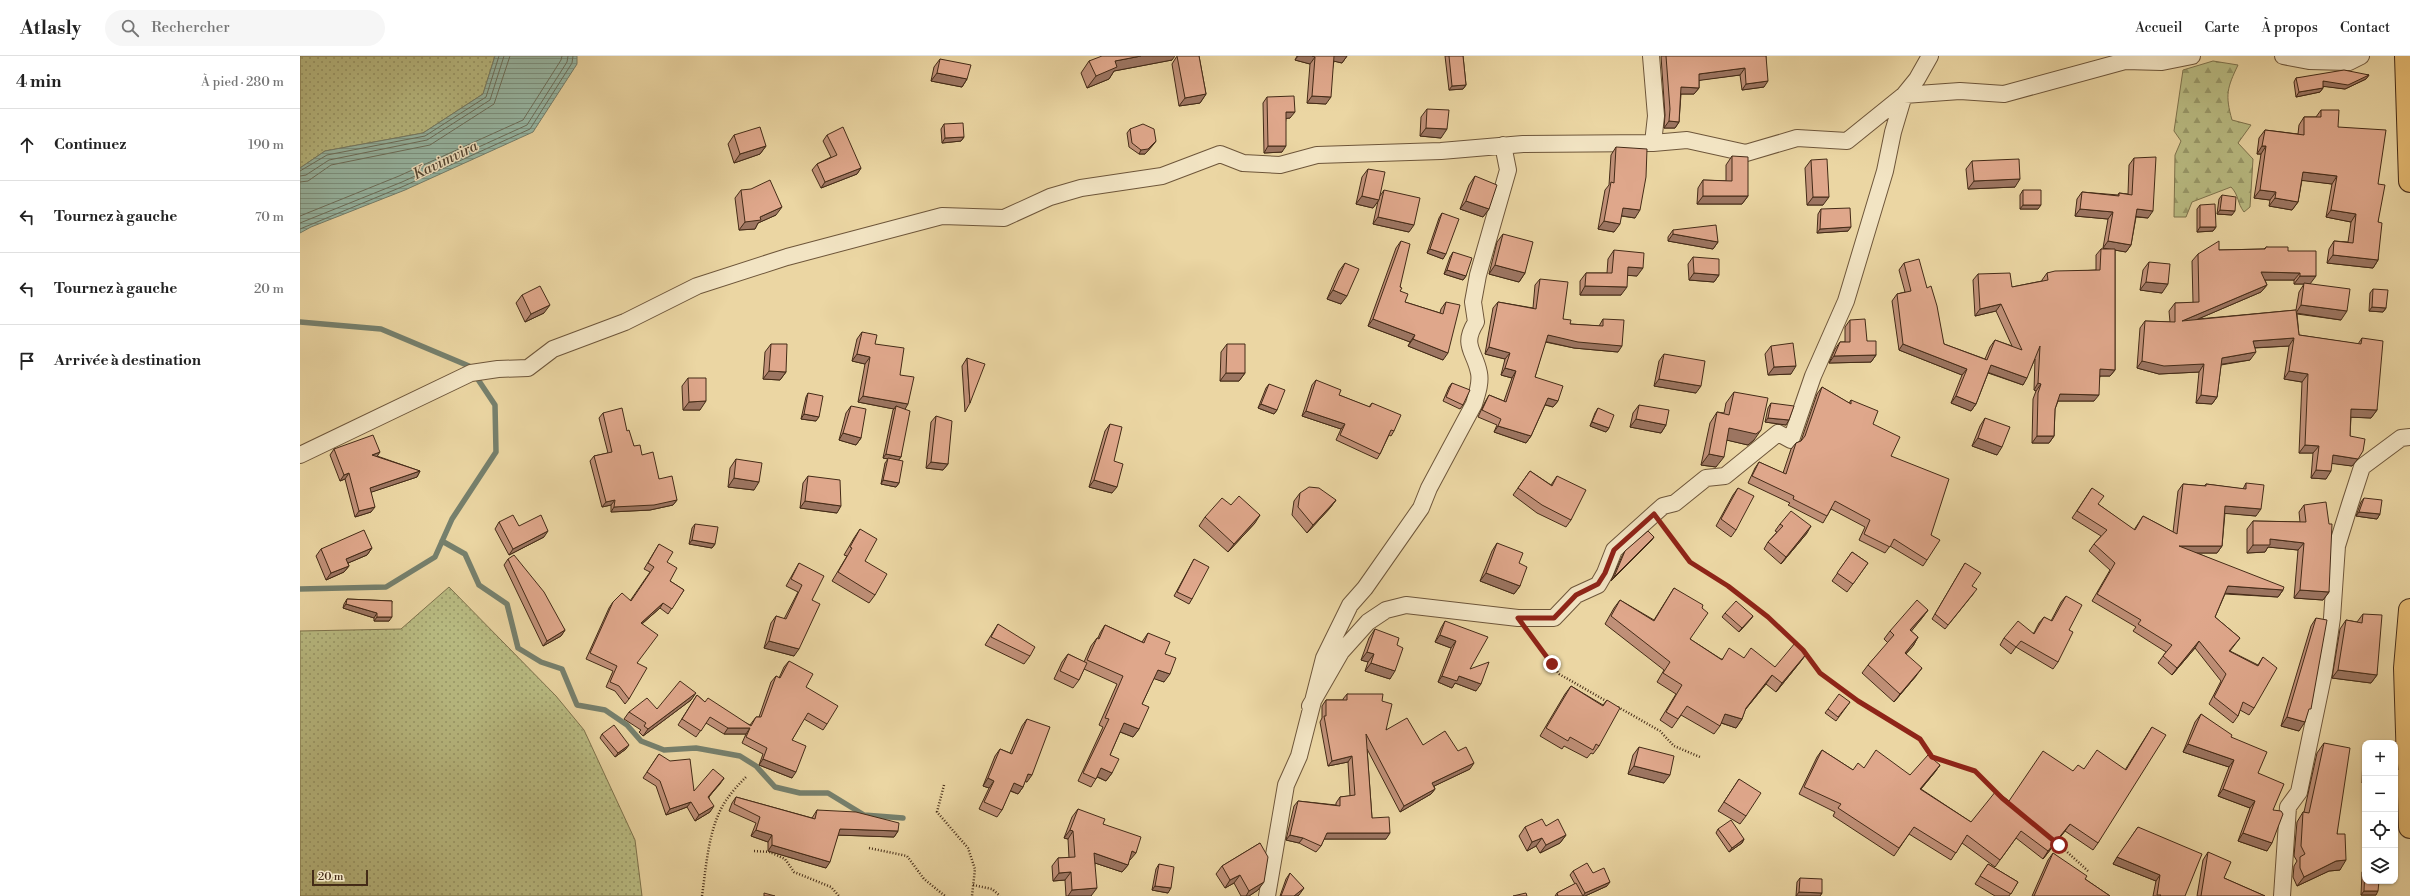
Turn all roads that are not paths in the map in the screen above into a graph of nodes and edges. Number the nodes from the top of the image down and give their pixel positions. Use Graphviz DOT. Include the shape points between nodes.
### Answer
graph roads {
  1 [pos="1651,56"];
  2 [pos="1930,56"];
  3 [pos="2192,56"];
  4 [pos="2282,56"];
  5 [pos="2361,56"];
  6 [pos="2406,56"];
  7 [pos="2307,59"];
  8 [pos="1904,95"];
  9 [pos="1653,143"];
  10 [pos="1503,145"];
  11 [pos="2410,181"];
  12 [pos="2410,437"];
  13 [pos="300,455"];
  14 [pos="2410,610"];
  15 [pos="2407,667"];
  16 [pos="1310,706"];
  17 [pos="2409,794"];
  18 [pos="2410,827"];
  19 [pos="1266,896"];
  20 [pos="2282,896"];
  1 -- 9 [label="street" via="1656,116"];
  2 -- 8 [label="street"];
  3 -- 8 [label="street" via="2162,62 2125,61 2004,94 1960,91"];
  4 -- 7 [label="street"];
  5 -- 7 [label="street" via="2349,62"];
  6 -- 11 [label="highway"];
  8 -- 9 [label="street" via="1847,141 1797,138 1746,153 1687,140"];
  8 -- 16 [label="street" via="1885,171 1846,301 1815,370 1791,440 1778,433 1725,476 1706,478 1675,503 1663,506 1614,550 1598,584 1576,595 1554,618 1518,618 1406,605 1386,610 1368,622 1341,652"];
  9 -- 10 [label="street" via="1572,142"];
  10 -- 13 [label="street" via="1441,151 1317,155 1280,165 1243,163 1220,154 1162,176 1081,188 1050,197 1004,218 942,216 786,257 697,286 625,322 553,349 528,368 471,373"];
  10 -- 16 [label="street" via="1508,170 1488,233 1473,302 1476,322 1469,344 1479,372 1474,404 1421,508 1366,588 1350,605 1324,658"];
  12 -- 20 [label="street" via="2401,438 2362,467 2336,546 2332,618 2324,672 2299,792 2288,807"];
  14 -- 15 [label="highway"];
  15 -- 17 [label="highway"];
  16 -- 19 [label="street" via="1299,756 1286,785"];
  17 -- 18 [label="highway"];
}
